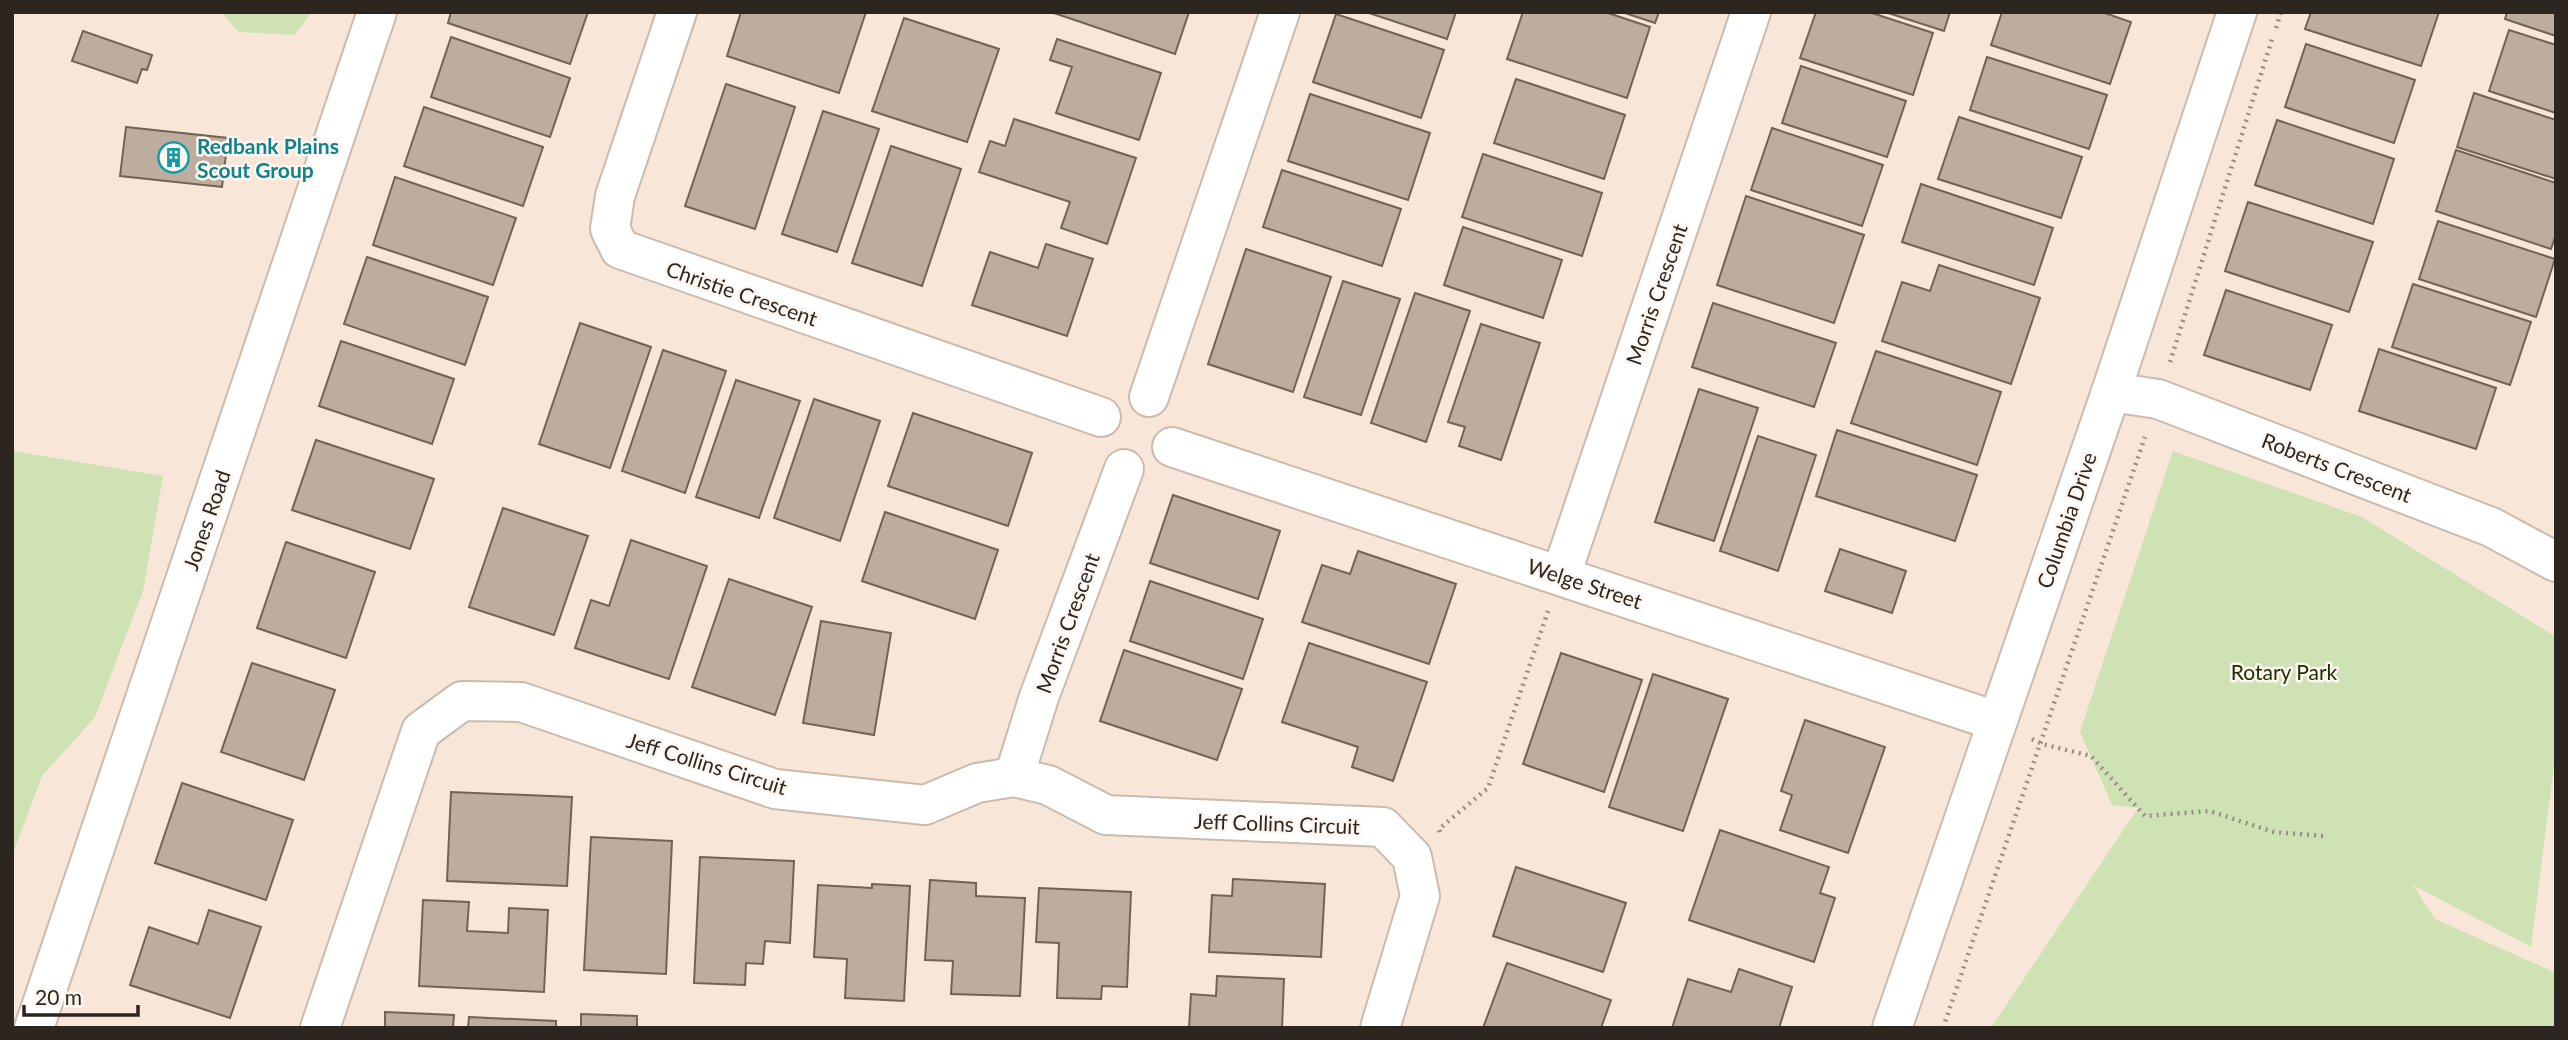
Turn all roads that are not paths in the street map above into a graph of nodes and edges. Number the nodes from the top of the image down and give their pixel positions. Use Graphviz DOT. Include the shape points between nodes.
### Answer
graph roads {
  1 [pos="377,12"];
  2 [pos="677,12"];
  3 [pos="1280,12"];
  4 [pos="1751,12"];
  5 [pos="2237,12"];
  6 [pos="2111,392"];
  7 [pos="1149,397"];
  8 [pos="1101,417"];
  9 [pos="1172,447"];
  10 [pos="1124,469"];
  11 [pos="2556,562"];
  12 [pos="1561,575"];
  13 [pos="1996,721"];
  14 [pos="1014,778"];
  15 [pos="34,1028"];
  16 [pos="320,1028"];
  17 [pos="1380,1028"];
  18 [pos="1892,1028"];
  1 -- 15 [label="street, Jones Road"];
  2 -- 8 [label="street, Christie Crescent" via="615,196 610,229 620,249"];
  3 -- 7 [label="street"];
  4 -- 12 [label="street, Morris Crescent"];
  5 -- 6 [label="street, Columbia Drive"];
  6 -- 11 [label="street, Roberts Crescent" via="2158,399 2491,527"];
  6 -- 13 [label="street, Columbia Drive"];
  7 -- 8 [label="street" via="1131,394 1118,398"];
  7 -- 9 [label="street" via="1166,407 1173,418"];
  8 -- 10 [label="street" via="1098,442 1103,454"];
  9 -- 10 [label="street" via="1149,469"];
  9 -- 12 [label="street, Welge Street"];
  10 -- 14 [label="street, Morris Crescent" via="1039,697"];
  12 -- 13 [label="street, Welge Street"];
  13 -- 18 [label="street, Columbia Drive"];
  14 -- 16 [label="street, Jeff Collins Circuit" via="977,783 925,806 775,789 521,702 462,701 421,731"];
  14 -- 17 [label="street, Jeff Collins Circuit" via="1048,785 1106,816 1383,827 1412,857 1420,896"];
}
